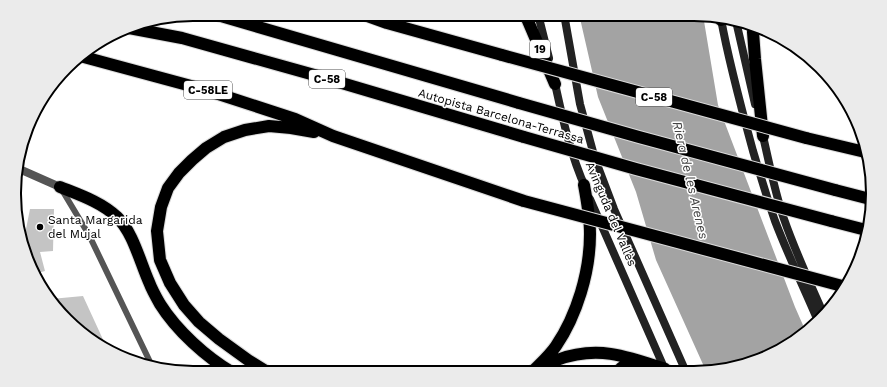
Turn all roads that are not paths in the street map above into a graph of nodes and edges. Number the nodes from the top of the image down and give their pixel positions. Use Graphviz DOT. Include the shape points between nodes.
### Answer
graph roads {
  1 [pos="239,21"];
  2 [pos="381,21"];
  3 [pos="528,21"];
  4 [pos="540,21"];
  5 [pos="565,21"];
  6 [pos="722,23"];
  7 [pos="737,27"];
  8 [pos="138,30"];
  9 [pos="753,31"];
  10 [pos="87,58"];
  11 [pos="555,84"];
  12 [pos="333,136"];
  13 [pos="763,136"];
  14 [pos="826,143"];
  15 [pos="859,145"];
  16 [pos="861,151"];
  17 [pos="22,170"];
  18 [pos="584,185"];
  19 [pos="60,187"];
  20 [pos="866,198"];
  21 [pos="862,229"];
  22 [pos="839,285"];
  23 [pos="821,309"];
  24 [pos="815,315"];
  25 [pos="149,360"];
  26 [pos="644,362"];
  27 [pos="222,366"];
  28 [pos="258,366"];
  29 [pos="538,366"];
  30 [pos="544,366"];
  31 [pos="624,366"];
  32 [pos="654,366"];
  33 [pos="665,366"];
  34 [pos="683,366"];
  1 -- 20 [label="highway, Autopista Barcelona-Terrassa / C-58, bridge" via="638,137"];
  2 -- 14 [label="highway, C-58, bridge"];
  3 -- 11 [label="highway, 19"];
  4 -- 11 [label="main road, Avinguda del Vallès"];
  5 -- 34 [label="main road, Avinguda del Vallès" via="580,104 594,159"];
  6 -- 24 [label="main road" via="765,190"];
  7 -- 13 [label="main road"];
  8 -- 21 [label="highway, Autopista Barcelona-Terrassa / C-58, bridge" via="190,40 636,169"];
  9 -- 13 [label="highway"];
  10 -- 12 [label="highway, C-58LE" via="206,90 295,118"];
  11 -- 18 [label="main road, Avinguda del Vallès" via="566,133"];
  12 -- 22 [label="highway, C-58LE, bridge" via="524,201"];
  12 -- 28 [label="highway" via="269,126 224,137 206,148 179,173 168,188 161,207 157,231 160,260 170,283 199,322"];
  13 -- 23 [label="main road" via="784,218"];
  14 -- 15 [label="highway, C-58"];
  14 -- 16 [label="highway"];
  17 -- 19 [label="street"];
  18 -- 29 [label="highway" via="590,234 585,280 568,327 555,348"];
  18 -- 33 [label="main road, Avinguda del Vallès"];
  19 -- 25 [label="lane" via="89,235"];
  19 -- 27 [label="highway" via="97,202 117,217 130,236 160,304 183,333"];
  26 -- 30 [label="highway" via="601,352 578,354"];
  26 -- 31 [label="highway"];
  26 -- 32 [label="highway"];
}
